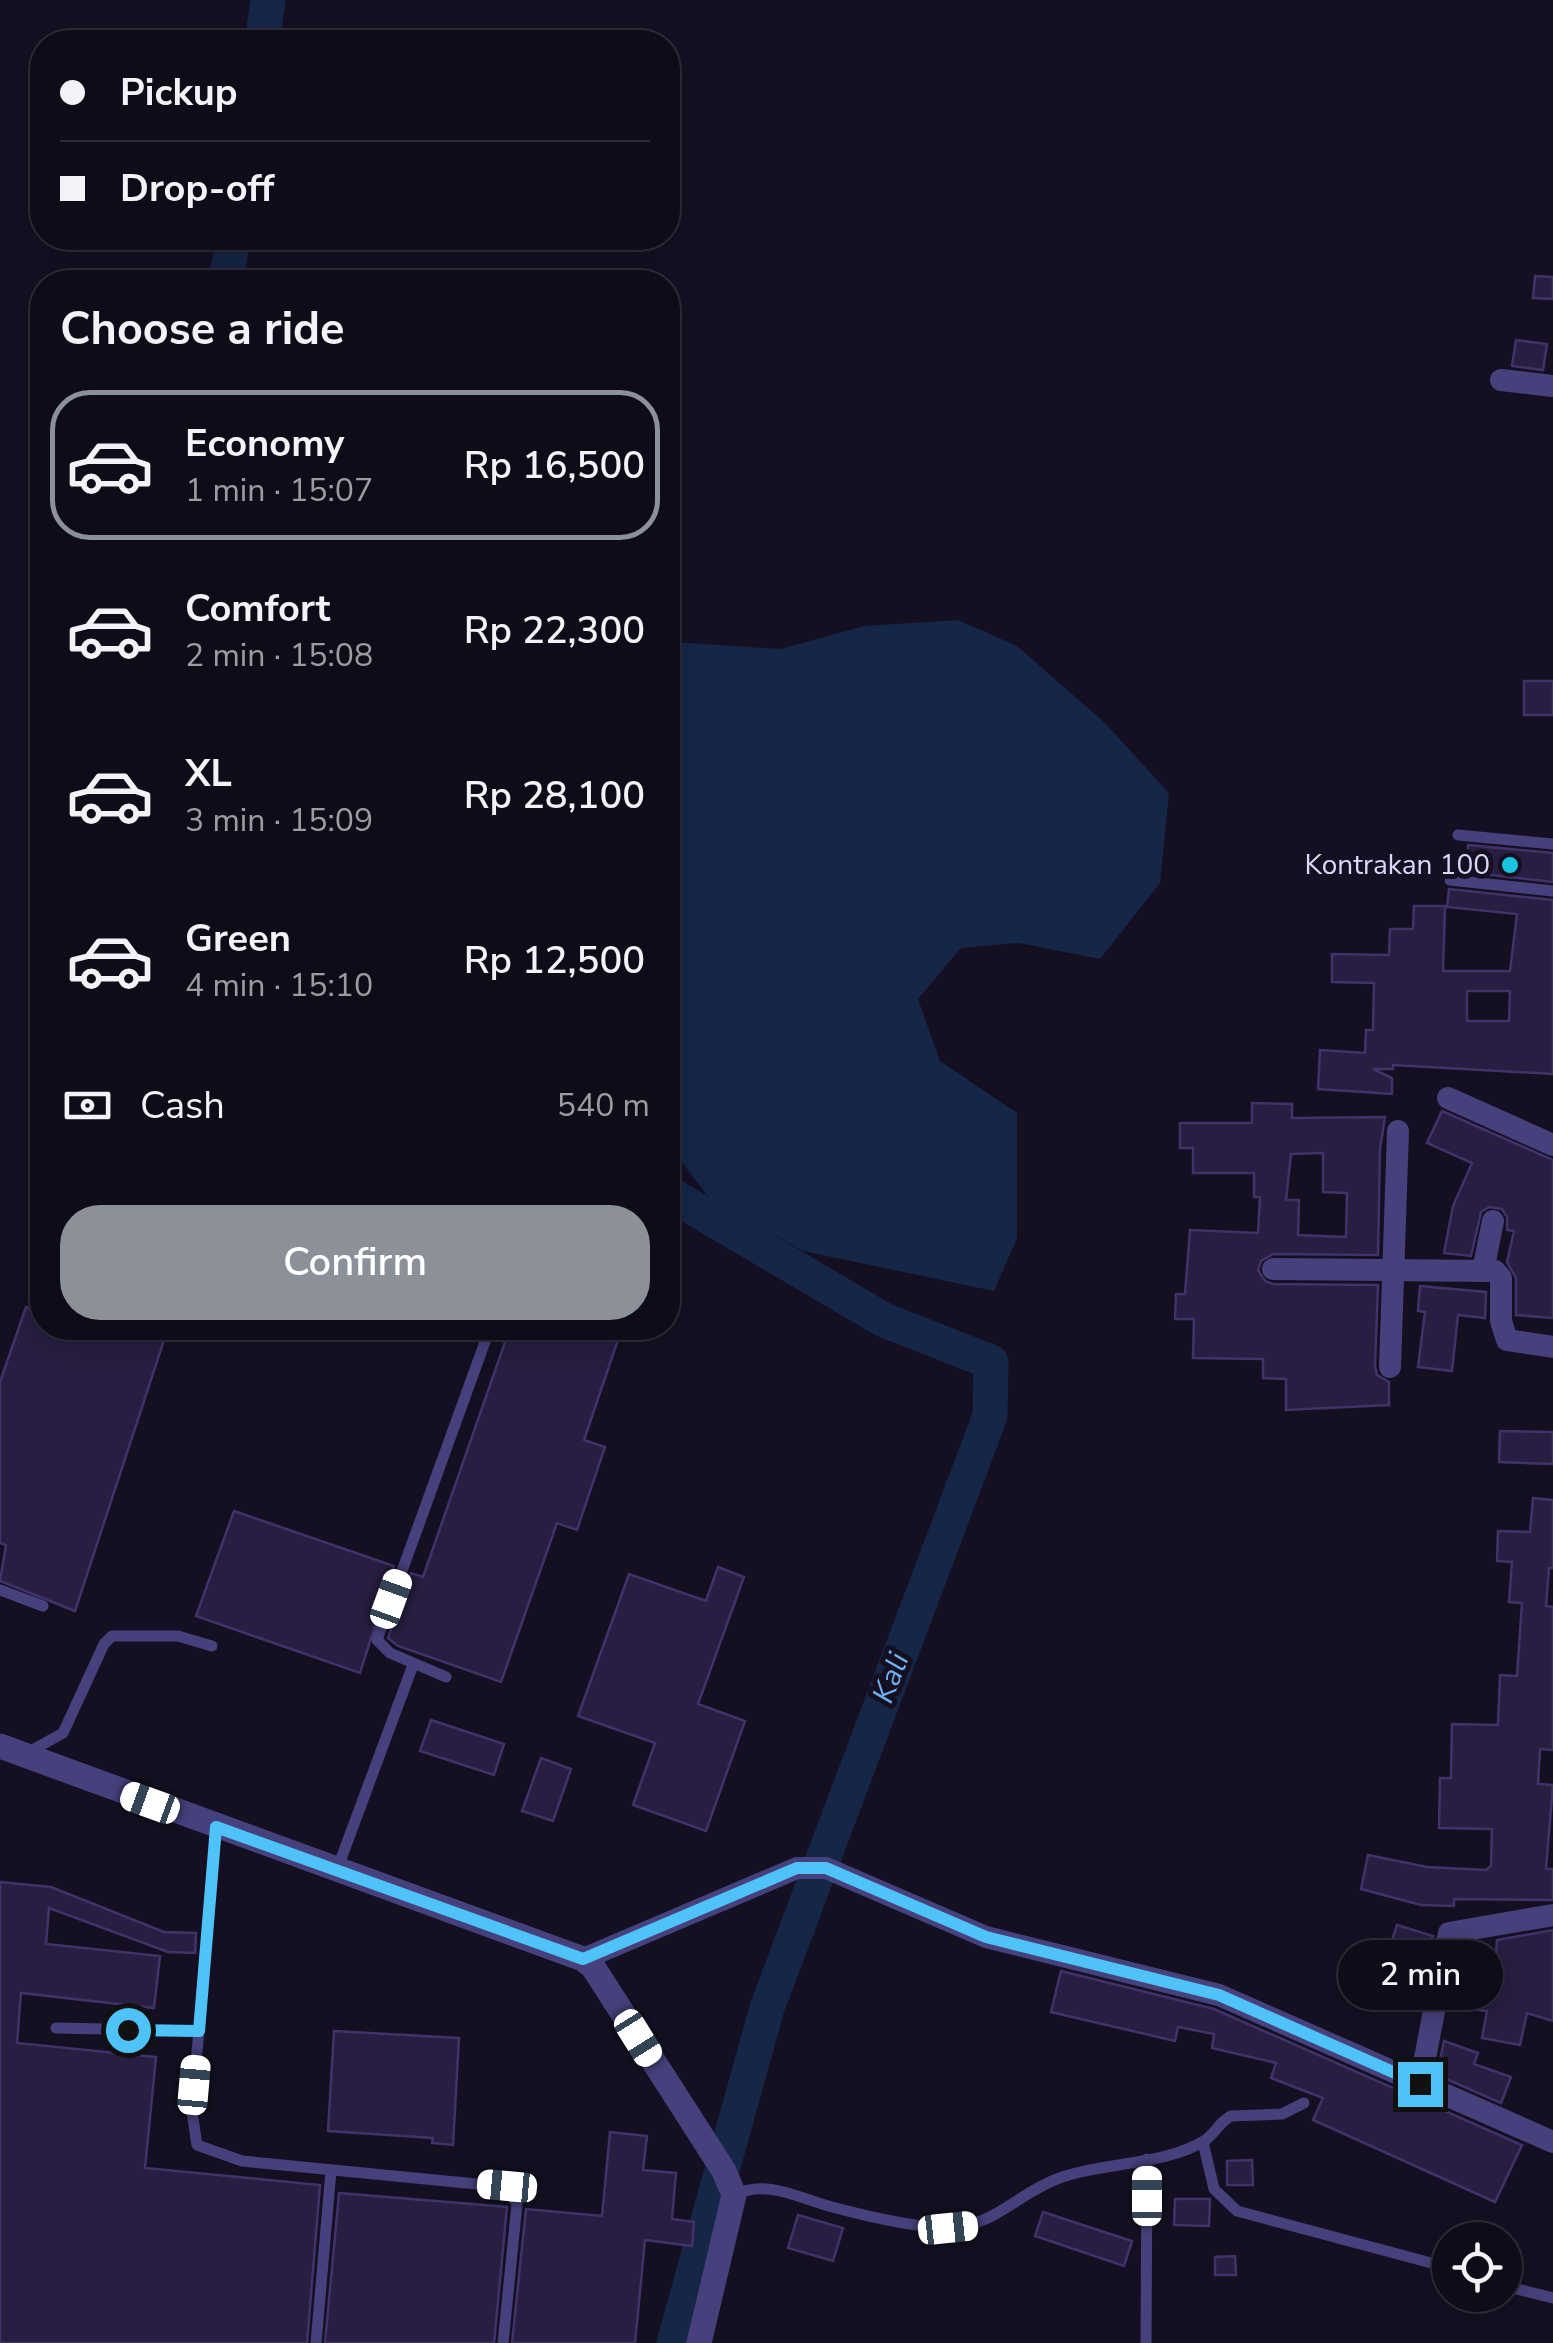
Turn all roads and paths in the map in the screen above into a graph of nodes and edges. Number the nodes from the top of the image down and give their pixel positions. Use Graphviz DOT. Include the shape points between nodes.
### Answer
graph roads {
  1 [pos="1501,380"];
  2 [pos="1553,386"];
  3 [pos="1458,835"];
  4 [pos="1553,844"];
  5 [pos="1450,880"];
  6 [pos="1553,891"];
  7 [pos="1448,1098"];
  8 [pos="1398,1131"];
  9 [pos="1553,1145"];
  10 [pos="1493,1221"];
  11 [pos="1273,1269"];
  12 [pos="1482,1271"];
  13 [pos="1393,1272"];
  14 [pos="486,1340"];
  15 [pos="1553,1347"];
  16 [pos="1390,1367"];
  17 [pos="0,1590"];
  18 [pos="43,1606"];
  19 [pos="212,1646"];
  20 [pos="413,1666"];
  21 [pos="446,1677"];
  22 [pos="10,1750"];
  23 [pos="216,1827"];
  24 [pos="338,1867"];
  25 [pos="1553,1915"];
  26 [pos="583,1959"];
  27 [pos="56,2028"];
  28 [pos="199,2031"];
  29 [pos="1420,2084"];
  30 [pos="1304,2103"];
  31 [pos="1203,2142"];
  32 [pos="1553,2142"];
  33 [pos="1147,2159"];
  34 [pos="331,2171"];
  35 [pos="732,2189"];
  36 [pos="1432,2263"];
  37 [pos="1522,2290"];
  38 [pos="1553,2298"];
  39 [pos="316,2343"];
  40 [pos="503,2343"];
  41 [pos="699,2343"];
  42 [pos="1146,2343"];
  1 -- 2 [label="street"];
  3 -- 4 [label="lane"];
  5 -- 6 [label="lane"];
  7 -- 9 [label="street"];
  8 -- 13 [label="street"];
  10 -- 12 [label="street"];
  11 -- 13 [label="street"];
  12 -- 13 [label="street"];
  12 -- 15 [label="street" via="1501,1278 1508,1340"];
  13 -- 16 [label="street"];
  14 -- 20 [label="lane" via="378,1633 380,1647"];
  17 -- 18 [label="lane"];
  19 -- 22 [label="lane" via="178,1636 112,1636 63,1733"];
  20 -- 21 [label="lane"];
  20 -- 24 [label="lane"];
  22 -- 23 [label="street"];
  23 -- 24 [label="street"];
  23 -- 28 [label="lane"];
  24 -- 26 [label="street"];
  25 -- 29 [label="street" via="1449,1932"];
  26 -- 29 [label="street" via="797,1868 826,1868 986,1937 1219,1995"];
  26 -- 35 [label="street" via="600,1976"];
  27 -- 28 [label="lane"];
  28 -- 34 [label="lane" via="192,2112 197,2145 242,2161"];
  29 -- 32 [label="street"];
  30 -- 31 [label="lane" via="1282,2114 1231,2116"];
  31 -- 33 [label="lane"];
  31 -- 36 [label="lane" via="1214,2190 1236,2211"];
  33 -- 35 [label="lane" via="1062,2176 998,2214 948,2228 835,2208 778,2189"];
  33 -- 42 [label="lane"];
  34 -- 39 [label="lane"];
  34 -- 40 [label="lane" via="507,2186 517,2204"];
  35 -- 41 [label="street"];
  37 -- 38 [label="lane"];
}
